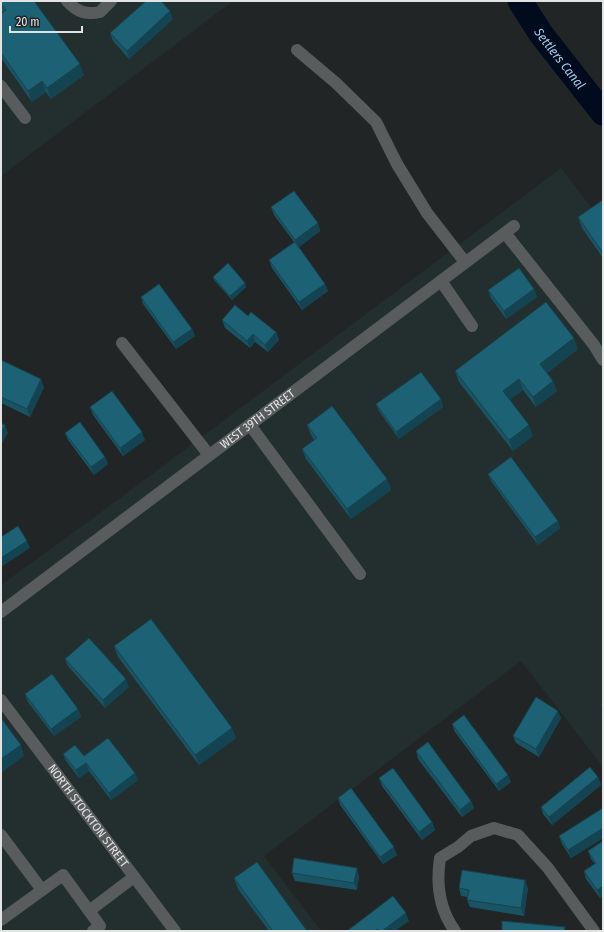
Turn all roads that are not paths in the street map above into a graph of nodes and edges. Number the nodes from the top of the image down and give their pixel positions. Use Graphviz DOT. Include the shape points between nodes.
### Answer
graph roads {
  1 [pos="67,1"];
  2 [pos="111,1"];
  3 [pos="298,50"];
  4 [pos="1,86"];
  5 [pos="25,118"];
  6 [pos="465,262"];
  7 [pos="441,281"];
  8 [pos="472,326"];
  9 [pos="122,344"];
  10 [pos="603,360"];
  11 [pos="250,425"];
  12 [pos="209,455"];
  13 [pos="360,574"];
  14 [pos="1,612"];
  15 [pos="1,700"];
  16 [pos="1,835"];
  17 [pos="134,877"];
  18 [pos="42,890"];
  19 [pos="89,911"];
  20 [pos="1,920"];
  21 [pos="93,931"];
  22 [pos="175,931"];
  23 [pos="455,931"];
  24 [pos="594,931"];
  1 -- 2 [label="street" via="74,9 85,13 100,12"];
  3 -- 6 [label="street" via="376,122 397,164 427,213"];
  4 -- 5 [label="street"];
  6 -- 7 [label="street, WEST 39TH STREET"];
  6 -- 10 [label="street, WEST 39TH STREET" via="510,229"];
  7 -- 8 [label="street"];
  7 -- 11 [label="street, WEST 39TH STREET"];
  9 -- 12 [label="street"];
  11 -- 12 [label="street, WEST 39TH STREET"];
  11 -- 13 [label="street"];
  12 -- 14 [label="street, WEST 39TH STREET"];
  15 -- 17 [label="street, NORTH STOCKTON STREET"];
  16 -- 18 [label="street"];
  17 -- 19 [label="street"];
  17 -- 22 [label="street, NORTH STOCKTON STREET"];
  18 -- 19 [label="street" via="63,875"];
  18 -- 20 [label="street"];
  19 -- 21 [label="street" via="100,926"];
  23 -- 24 [label="street" via="441,905 437,876 440,858 471,836 494,828 518,835 548,868"];
}
